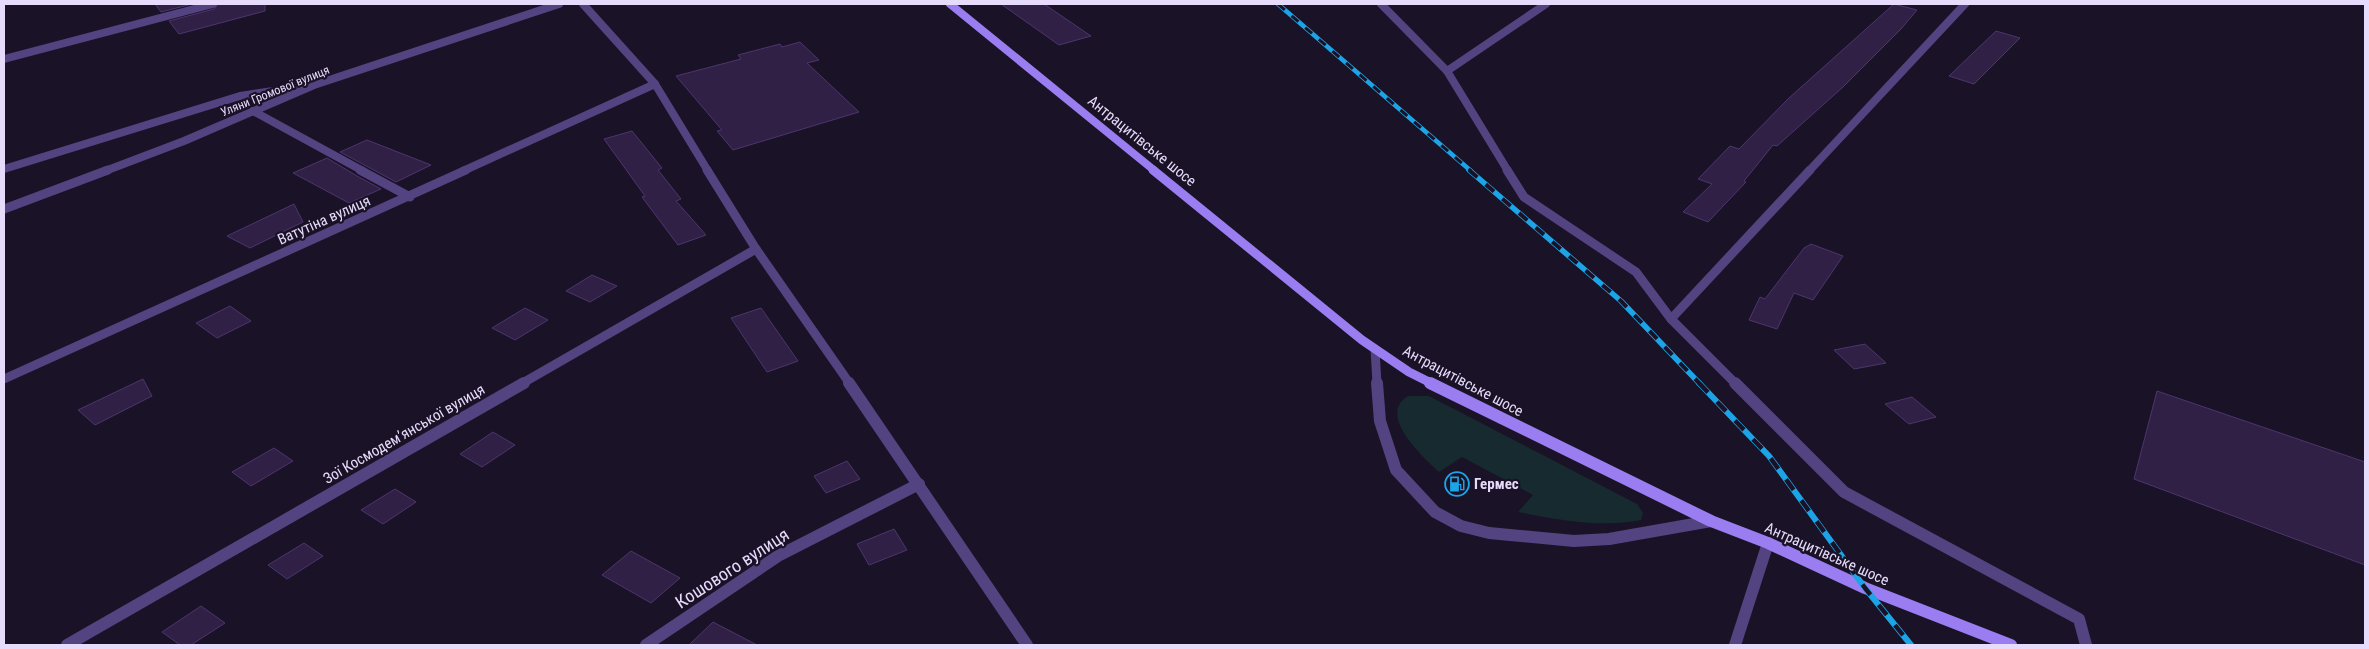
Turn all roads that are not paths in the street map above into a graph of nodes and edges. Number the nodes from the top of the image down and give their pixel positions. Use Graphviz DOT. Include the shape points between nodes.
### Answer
graph roads {
  1 [pos="213,4"];
  2 [pos="559,4"];
  3 [pos="582,4"];
  4 [pos="950,4"];
  5 [pos="1381,4"];
  6 [pos="1546,4"];
  7 [pos="1962,4"];
  8 [pos="4,59"];
  9 [pos="1447,70"];
  10 [pos="655,84"];
  11 [pos="314,85"];
  12 [pos="253,111"];
  13 [pos="4,169"];
  14 [pos="410,196"];
  15 [pos="4,209"];
  16 [pos="756,249"];
  17 [pos="1671,320"];
  18 [pos="1375,349"];
  19 [pos="4,379"];
  20 [pos="919,484"];
  21 [pos="1711,521"];
  22 [pos="1768,543"];
  23 [pos="66,645"];
  24 [pos="646,645"];
  25 [pos="1027,645"];
  26 [pos="1735,645"];
  27 [pos="2011,645"];
  28 [pos="2086,645"];
  1 -- 8 [label="street"];
  2 -- 11 [label="street, Уляни Громової вулиця"];
  3 -- 10 [label="street"];
  4 -- 18 [label="main road, Антрацитівське шосе"];
  5 -- 9 [label="street"];
  6 -- 9 [label="street"];
  7 -- 17 [label="street"];
  9 -- 17 [label="street" via="1524,197 1636,272"];
  10 -- 14 [label="street, Ватутіна вулиця"];
  10 -- 16 [label="street"];
  11 -- 12 [label="street, Уляни Громової вулиця"];
  11 -- 13 [label="street" via="240,96"];
  12 -- 14 [label="street"];
  12 -- 15 [label="street, Уляни Громової вулиця" via="184,142"];
  14 -- 19 [label="street, Ватутіна вулиця"];
  16 -- 20 [label="street"];
  16 -- 23 [label="street, Зої Космодем’янської вулиця"];
  17 -- 28 [label="street" via="1844,492 2078,619"];
  18 -- 21 [label="main road, Антрацитівське шосе" via="1409,372"];
  18 -- 21 [label="street" via="1380,421 1396,470 1435,512 1461,526 1489,533 1574,541 1609,539"];
  20 -- 24 [label="street, Кошового вулиця" via="778,556"];
  20 -- 25 [label="street"];
  21 -- 22 [label="main road, Антрацитівське шосе"];
  22 -- 26 [label="street"];
  22 -- 27 [label="main road, Антрацитівське шосе" via="1865,588"];
}
